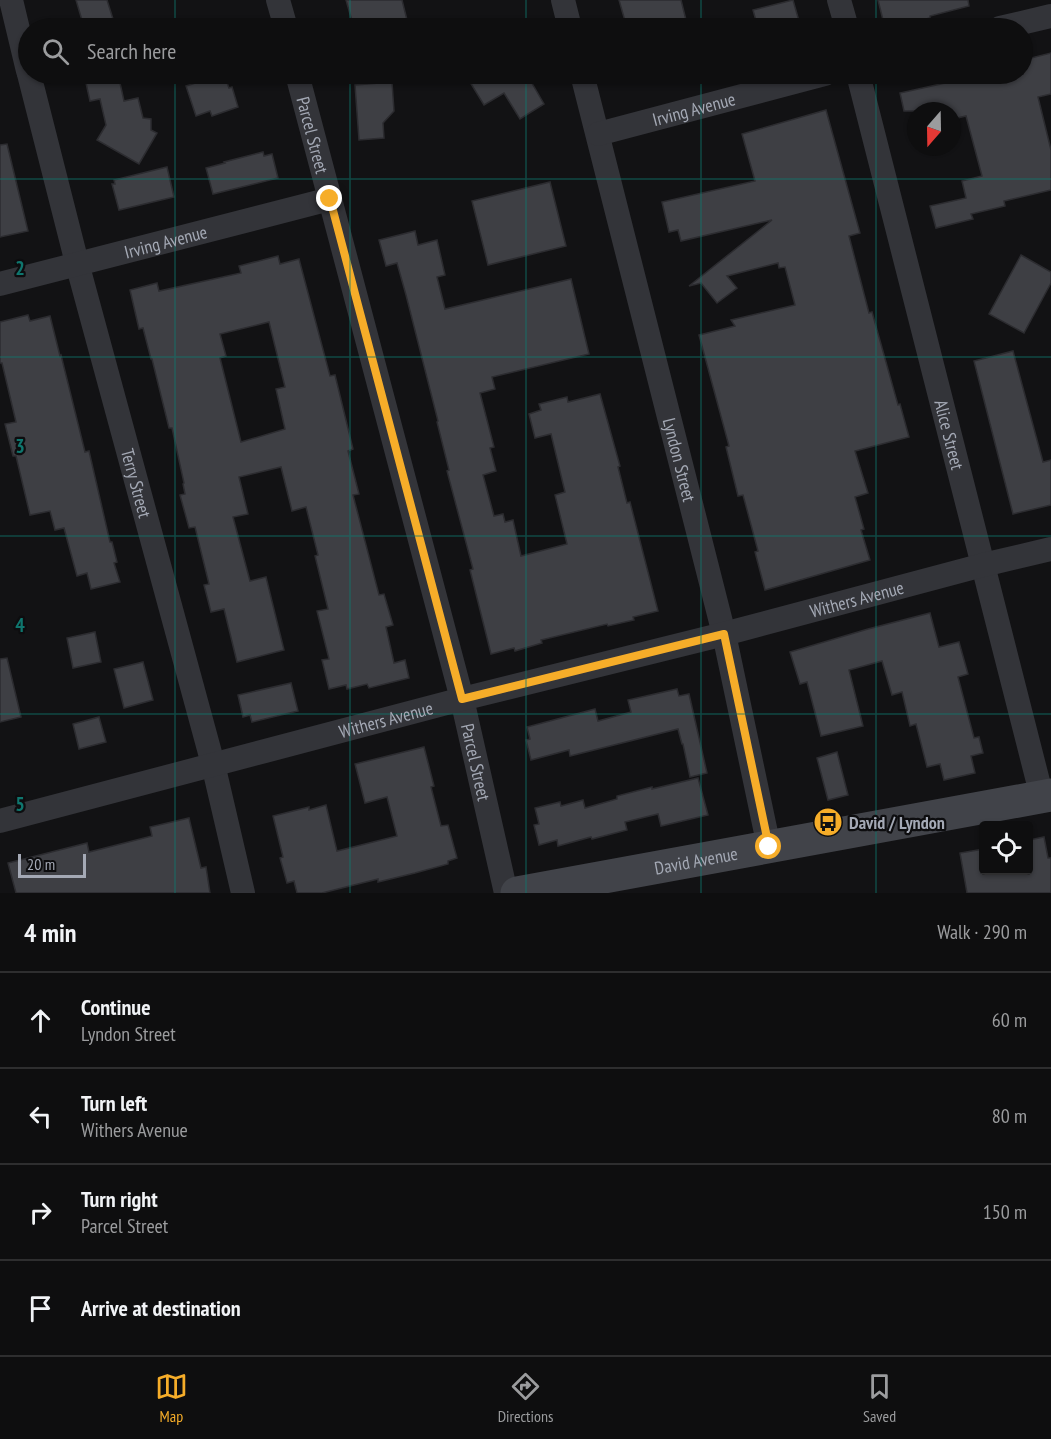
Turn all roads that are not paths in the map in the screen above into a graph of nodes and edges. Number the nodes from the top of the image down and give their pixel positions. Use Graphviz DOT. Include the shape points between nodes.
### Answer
graph roads {
  1 [pos="11,0"];
  2 [pos="278,0"];
  3 [pos="563,0"];
  4 [pos="839,0"];
  5 [pos="1051,16"];
  6 [pos="283,18"];
  7 [pos="568,18"];
  8 [pos="844,18"];
  9 [pos="1033,20"];
  10 [pos="18,28"];
  11 [pos="32,84"];
  12 [pos="300,84"];
  13 [pos="585,84"];
  14 [pos="787,84"];
  15 [pos="861,84"];
  16 [pos="598,134"];
  17 [pos="330,199"];
  18 [pos="77,263"];
  19 [pos="0,284"];
  20 [pos="1051,549"];
  21 [pos="983,565"];
  22 [pos="724,634"];
  23 [pos="462,699"];
  24 [pos="213,764"];
  25 [pos="1046,796"];
  26 [pos="0,821"];
  27 [pos="769,847"];
  28 [pos="243,893"];
  29 [pos="506,893"];
  30 [pos="516,893"];
  1 -- 10 [label="street, Terry Street"];
  2 -- 6 [label="street"];
  3 -- 7 [label="street"];
  4 -- 8 [label="street"];
  5 -- 9 [label="street"];
  11 -- 18 [label="street, Terry Street"];
  12 -- 17 [label="street, Parcel Street"];
  13 -- 16 [label="street, Lyndon Street"];
  14 -- 16 [label="street, Irving Avenue"];
  15 -- 21 [label="street, Alice Street"];
  16 -- 22 [label="street, Lyndon Street"];
  17 -- 18 [label="street, Irving Avenue"];
  17 -- 23 [label="street, Parcel Street"];
  18 -- 19 [label="street, Irving Avenue"];
  18 -- 24 [label="street, Terry Street"];
  20 -- 21 [label="street, Withers Avenue"];
  21 -- 22 [label="street, Withers Avenue"];
  21 -- 25 [label="street, Alice Street"];
  22 -- 23 [label="street, Withers Avenue"];
  22 -- 27 [label="street, Lyndon Street"];
  23 -- 24 [label="street, Withers Avenue"];
  23 -- 29 [label="street, Parcel Street"];
  24 -- 26 [label="street, Withers Avenue"];
  24 -- 28 [label="street, Terry Street"];
  25 -- 27 [label="main road, David Avenue"];
  27 -- 30 [label="main road, David Avenue"];
}
